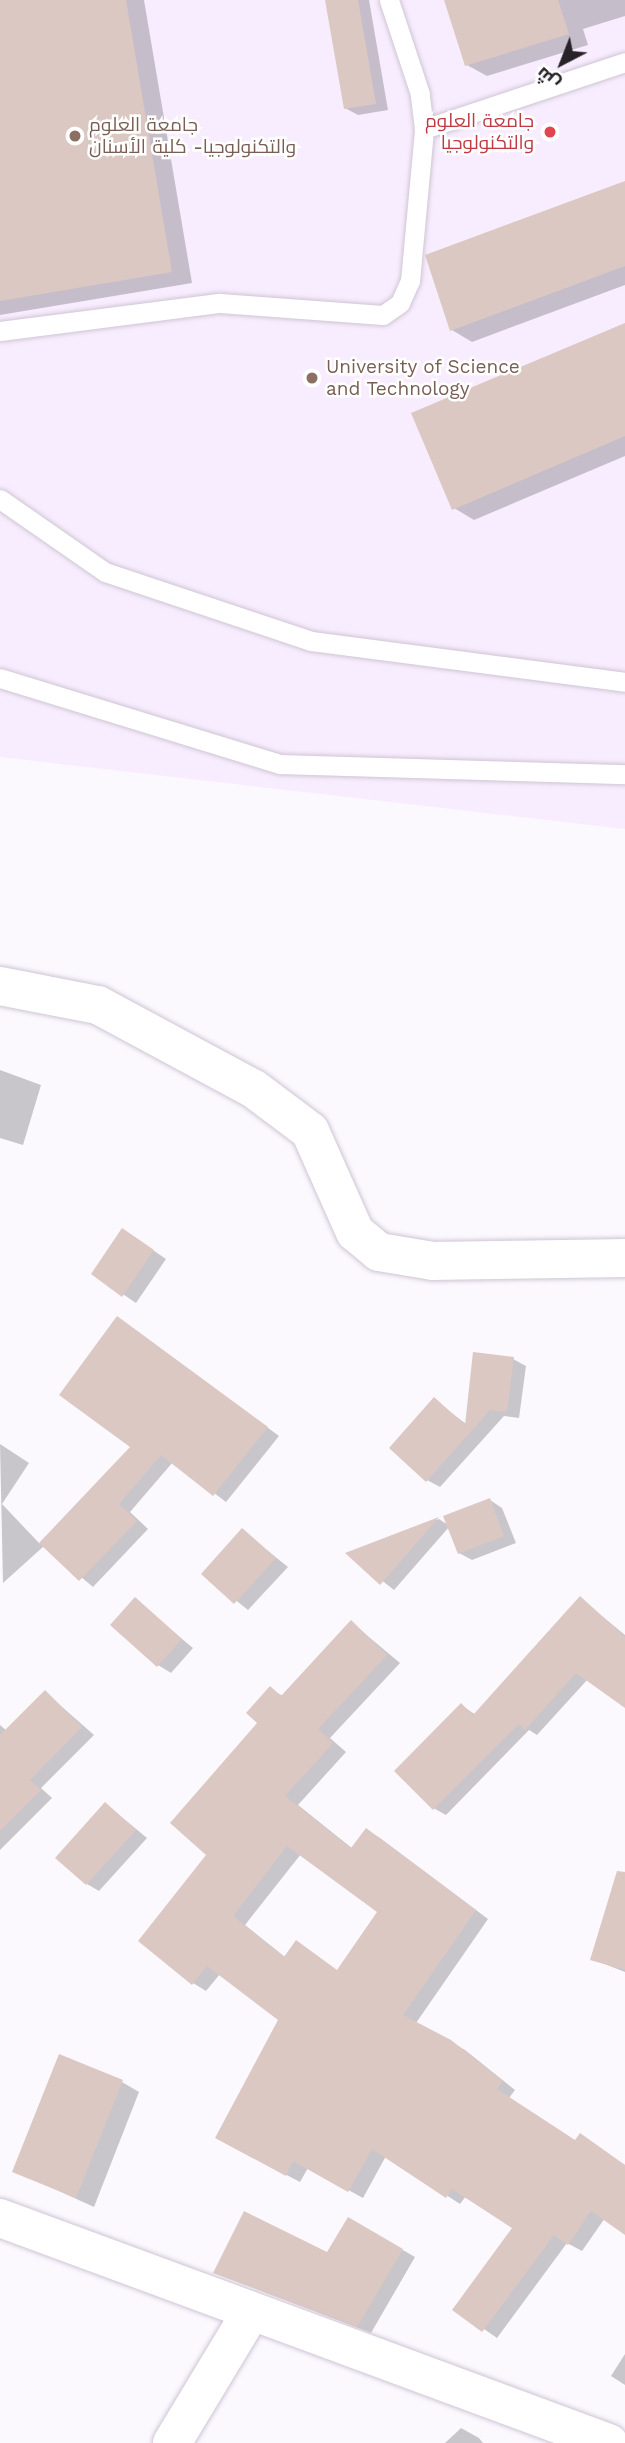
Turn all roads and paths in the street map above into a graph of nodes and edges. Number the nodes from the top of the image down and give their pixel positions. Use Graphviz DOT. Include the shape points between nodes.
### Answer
graph roads {
  1 [pos="389,0"];
  2 [pos="625,62"];
  3 [pos="424,129"];
  4 [pos="0,331"];
  5 [pos="0,499"];
  6 [pos="0,678"];
  7 [pos="625,682"];
  8 [pos="625,774"];
  9 [pos="0,986"];
  10 [pos="625,1258"];
  11 [pos="0,2218"];
  12 [pos="251,2312"];
  13 [pos="172,2443"];
  14 [pos="609,2443"];
  1 -- 3 [label="lane" via="420,94"];
  2 -- 3 [label="lane"];
  3 -- 4 [label="lane" via="410,281 400,303 383,315 220,303"];
  5 -- 7 [label="lane" via="105,572 311,641"];
  6 -- 8 [label="lane" via="280,764"];
  9 -- 10 [label="street" via="98,1005 254,1088 310,1131 355,1232 379,1252 433,1261"];
  11 -- 12 [label="street"];
  12 -- 13 [label="street"];
  12 -- 14 [label="street"];
}
